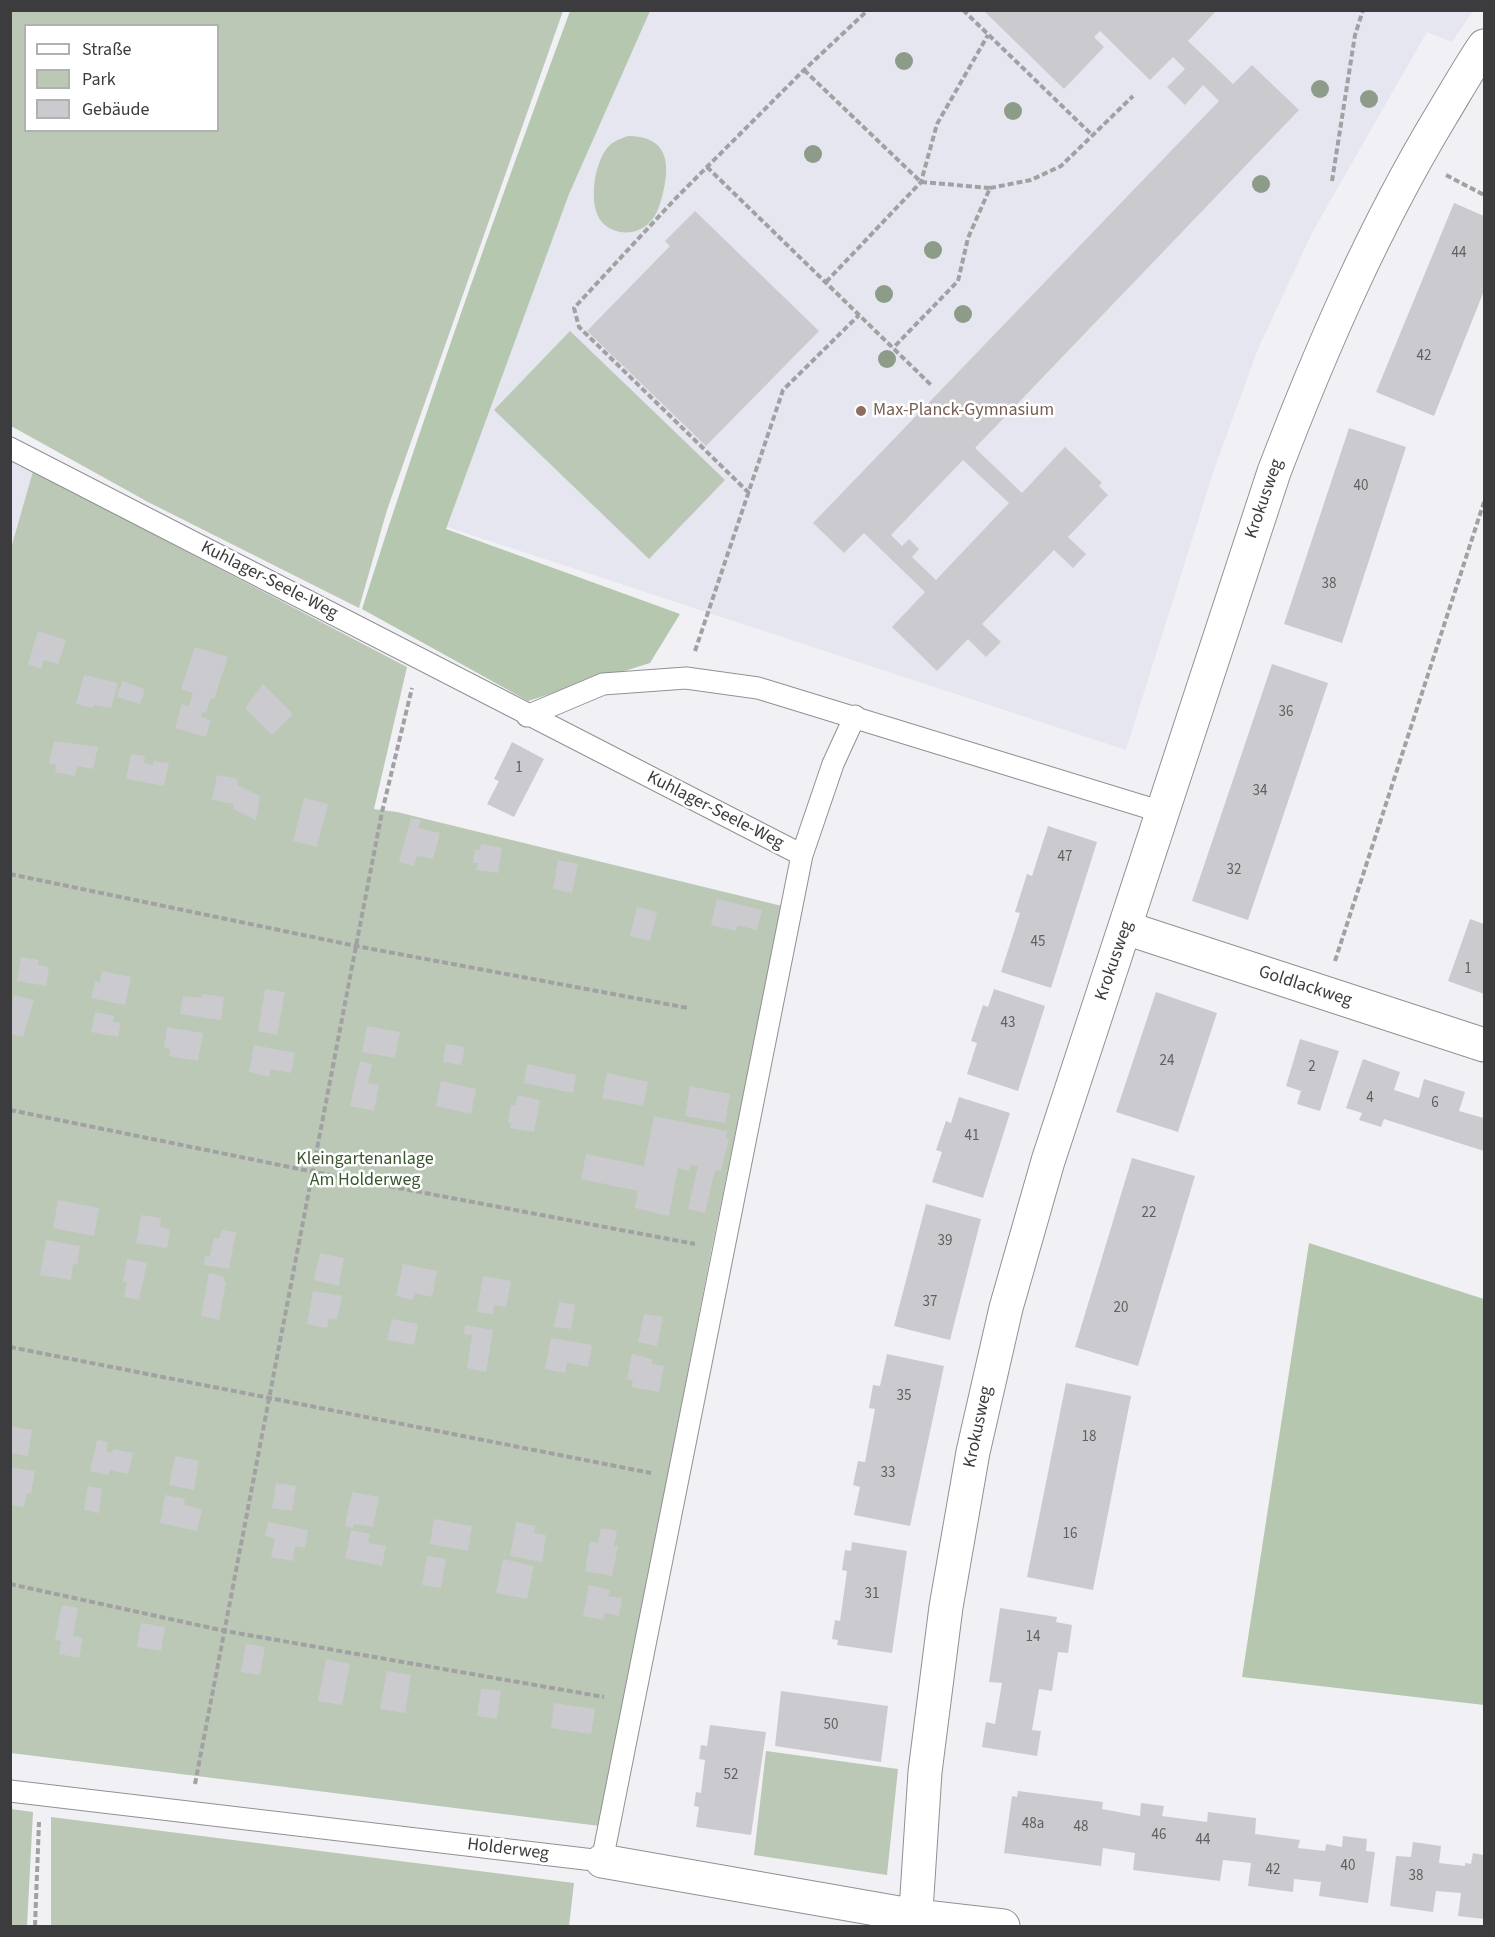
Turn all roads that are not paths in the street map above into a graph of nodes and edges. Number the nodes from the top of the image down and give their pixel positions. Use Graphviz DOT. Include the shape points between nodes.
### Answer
graph roads {
  1 [pos="1485,46"];
  2 [pos="10,448"];
  3 [pos="527,716"];
  4 [pos="855,716"];
  5 [pos="1162,812"];
  6 [pos="802,855"];
  7 [pos="1126,928"];
  8 [pos="1485,1045"];
  9 [pos="10,1791"];
  10 [pos="602,1861"];
  11 [pos="915,1921"];
  12 [pos="1003,1926"];
  1 -- 5 [label="street, Krokusweg" via="1416,159 1363,258 1295,416"];
  2 -- 3 [label="lane, Kuhlager-Seele-Weg"];
  3 -- 4 [label="lane" via="603,684 686,678 758,688"];
  3 -- 6 [label="lane, Kuhlager-Seele-Weg"];
  4 -- 5 [label="lane"];
  4 -- 6 [label="lane, Kuhlager-Seele-Weg" via="833,764"];
  5 -- 7 [label="street, Krokusweg"];
  6 -- 10 [label="lane"];
  7 -- 8 [label="street, Goldlackweg"];
  7 -- 11 [label="street, Krokusweg" via="1048,1161 989,1379 957,1541 936,1677"];
  9 -- 10 [label="lane, Holderweg"];
  10 -- 11 [label="street, Holderweg"];
  11 -- 12 [label="street, Holderweg"];
}
